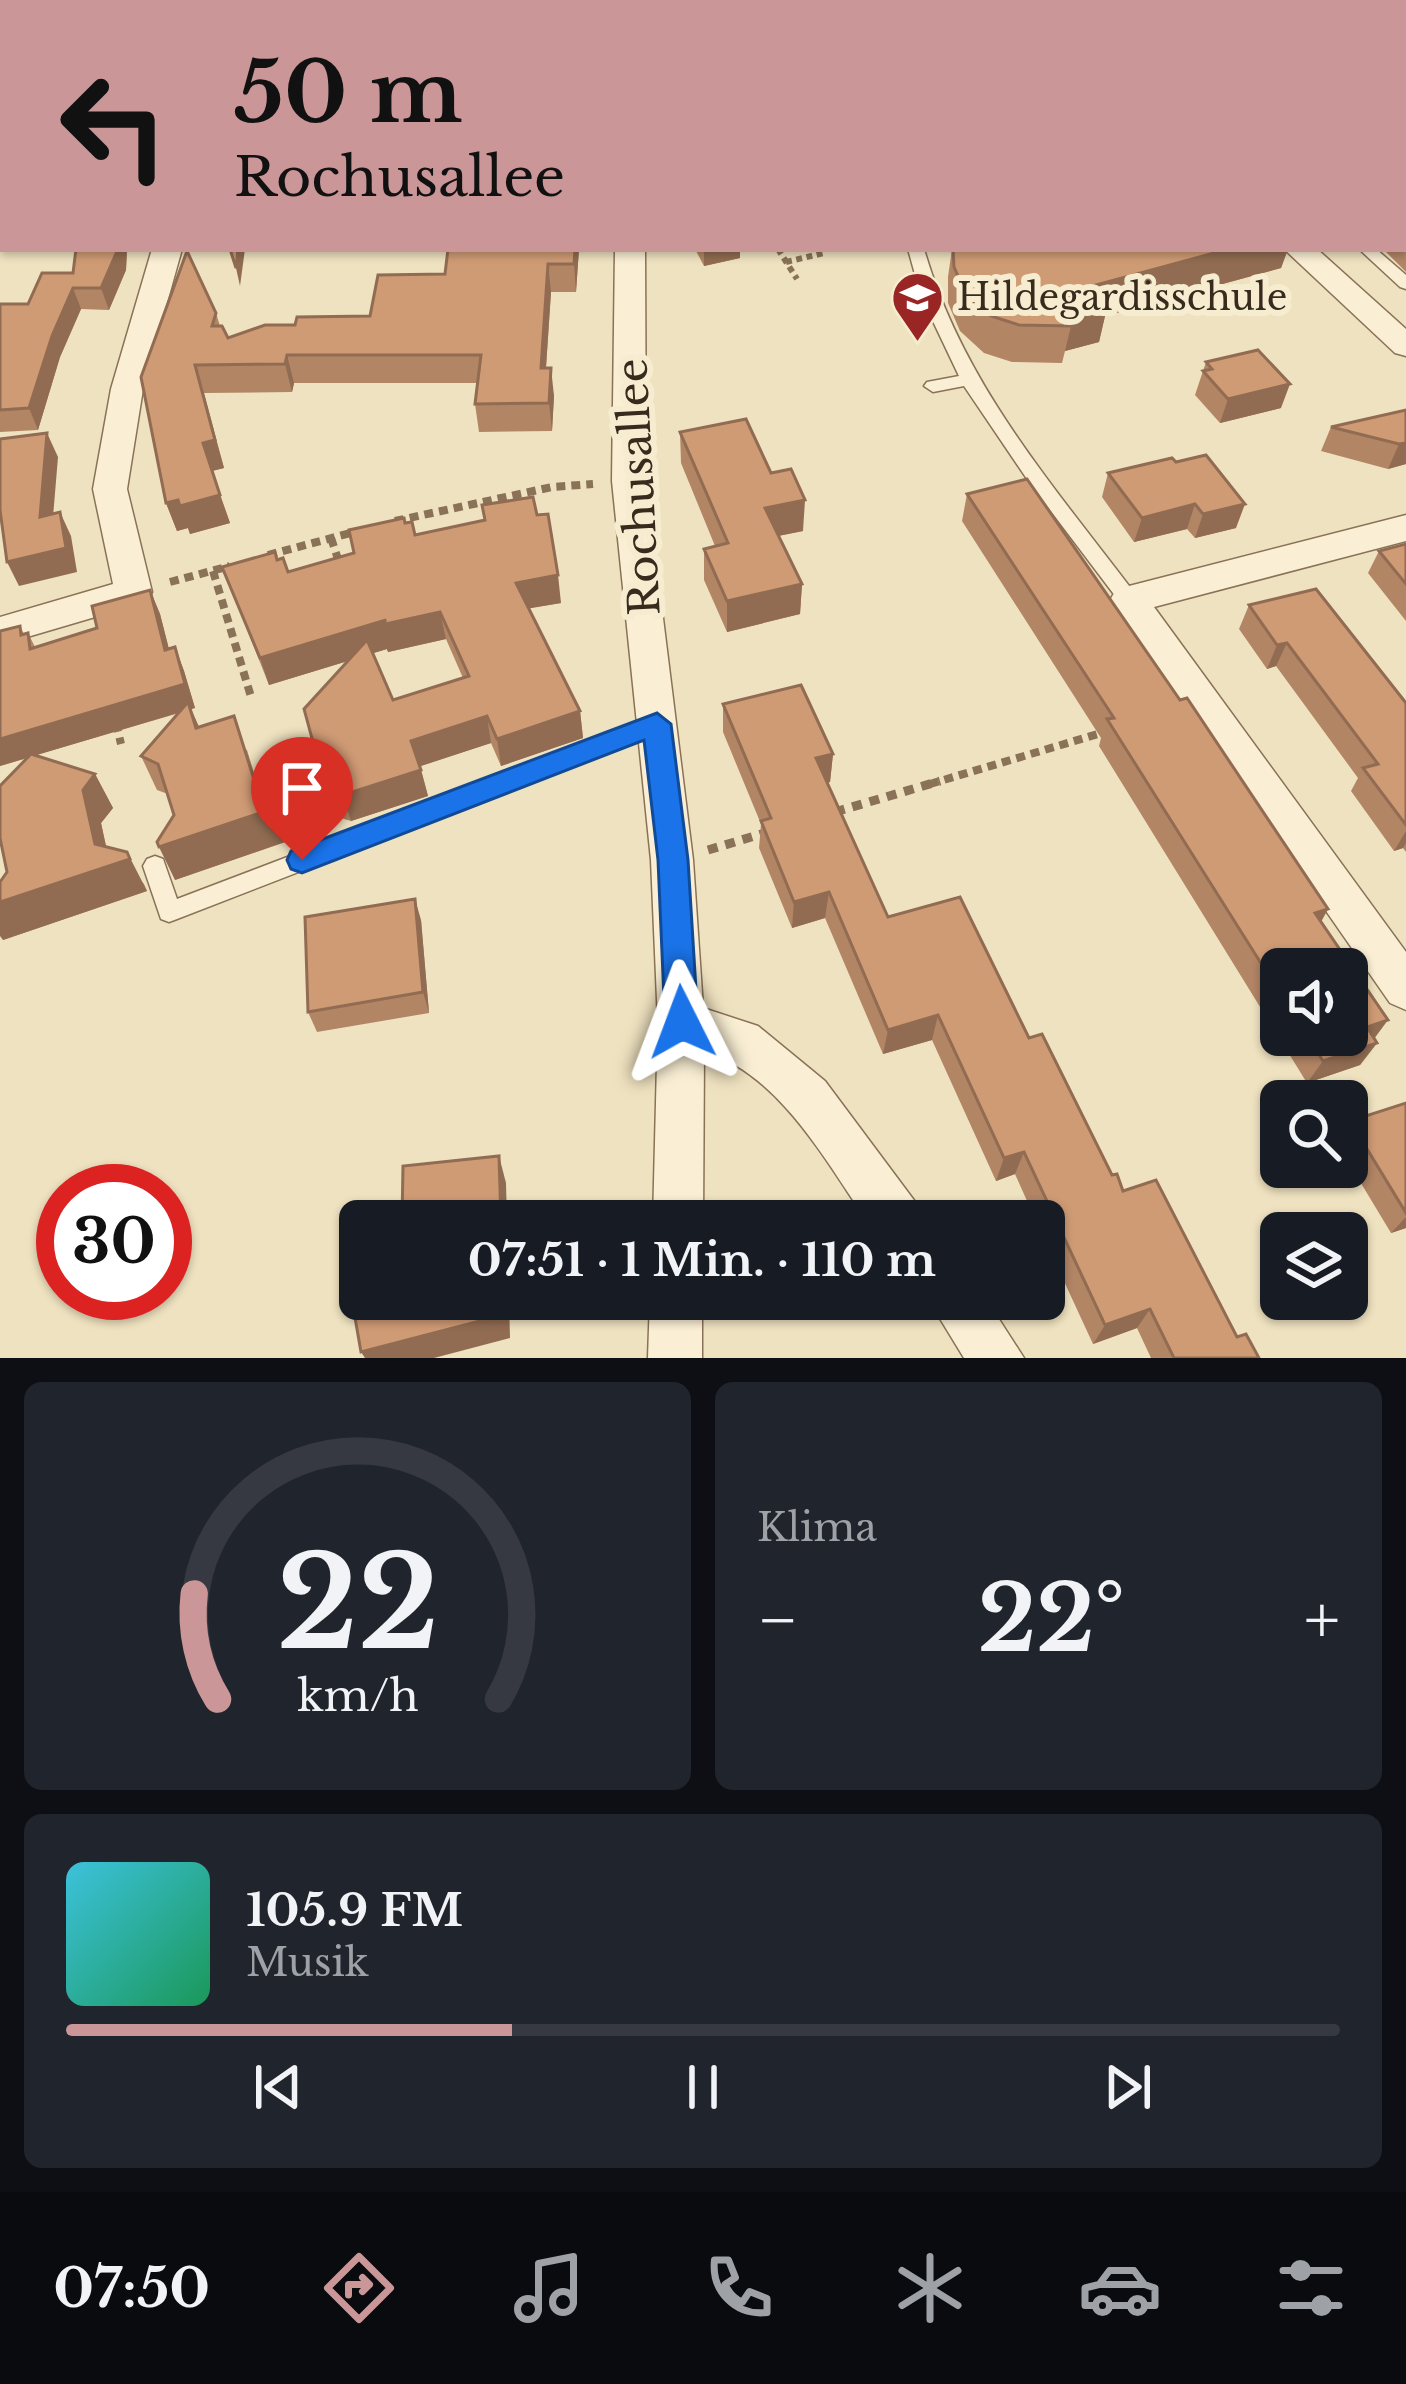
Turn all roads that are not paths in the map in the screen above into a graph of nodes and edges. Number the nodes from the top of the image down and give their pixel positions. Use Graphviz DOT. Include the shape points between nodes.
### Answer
graph roads {
  1 [pos="165,252"];
  2 [pos="630,252"];
  3 [pos="917,252"];
  4 [pos="1302,252"];
  5 [pos="1370,252"];
  6 [pos="1406,284"];
  7 [pos="1406,346"];
  8 [pos="972,379"];
  9 [pos="933,386"];
  10 [pos="1406,528"];
  11 [pos="1129,600"];
  12 [pos="0,631"];
  13 [pos="657,724"];
  14 [pos="155,866"];
  15 [pos="1406,989"];
  16 [pos="682,1022"];
  17 [pos="678,1200"];
  18 [pos="883,1200"];
  19 [pos="676,1320"];
  20 [pos="969,1320"];
  21 [pos="675,1358"];
  22 [pos="997,1358"];
  1 -- 12 [label="street" via="127,389 110,489 133,592"];
  2 -- 13 [label="street, Rochusallee" via="629,481"];
  3 -- 8 [label="lane" via="939,324"];
  4 -- 7 [label="street"];
  5 -- 6 [label="lane"];
  8 -- 9 [label="lane"];
  8 -- 11 [label="lane"];
  10 -- 11 [label="street"];
  11 -- 15 [label="street"];
  13 -- 14 [label="lane" via="169,911"];
  13 -- 16 [label="street, Rochusallee"];
  16 -- 17 [label="street, Rochusallee"];
  16 -- 18 [label="street" via="742,1042 808,1096"];
  19 -- 21 [label="street"];
  20 -- 22 [label="street"];
}
